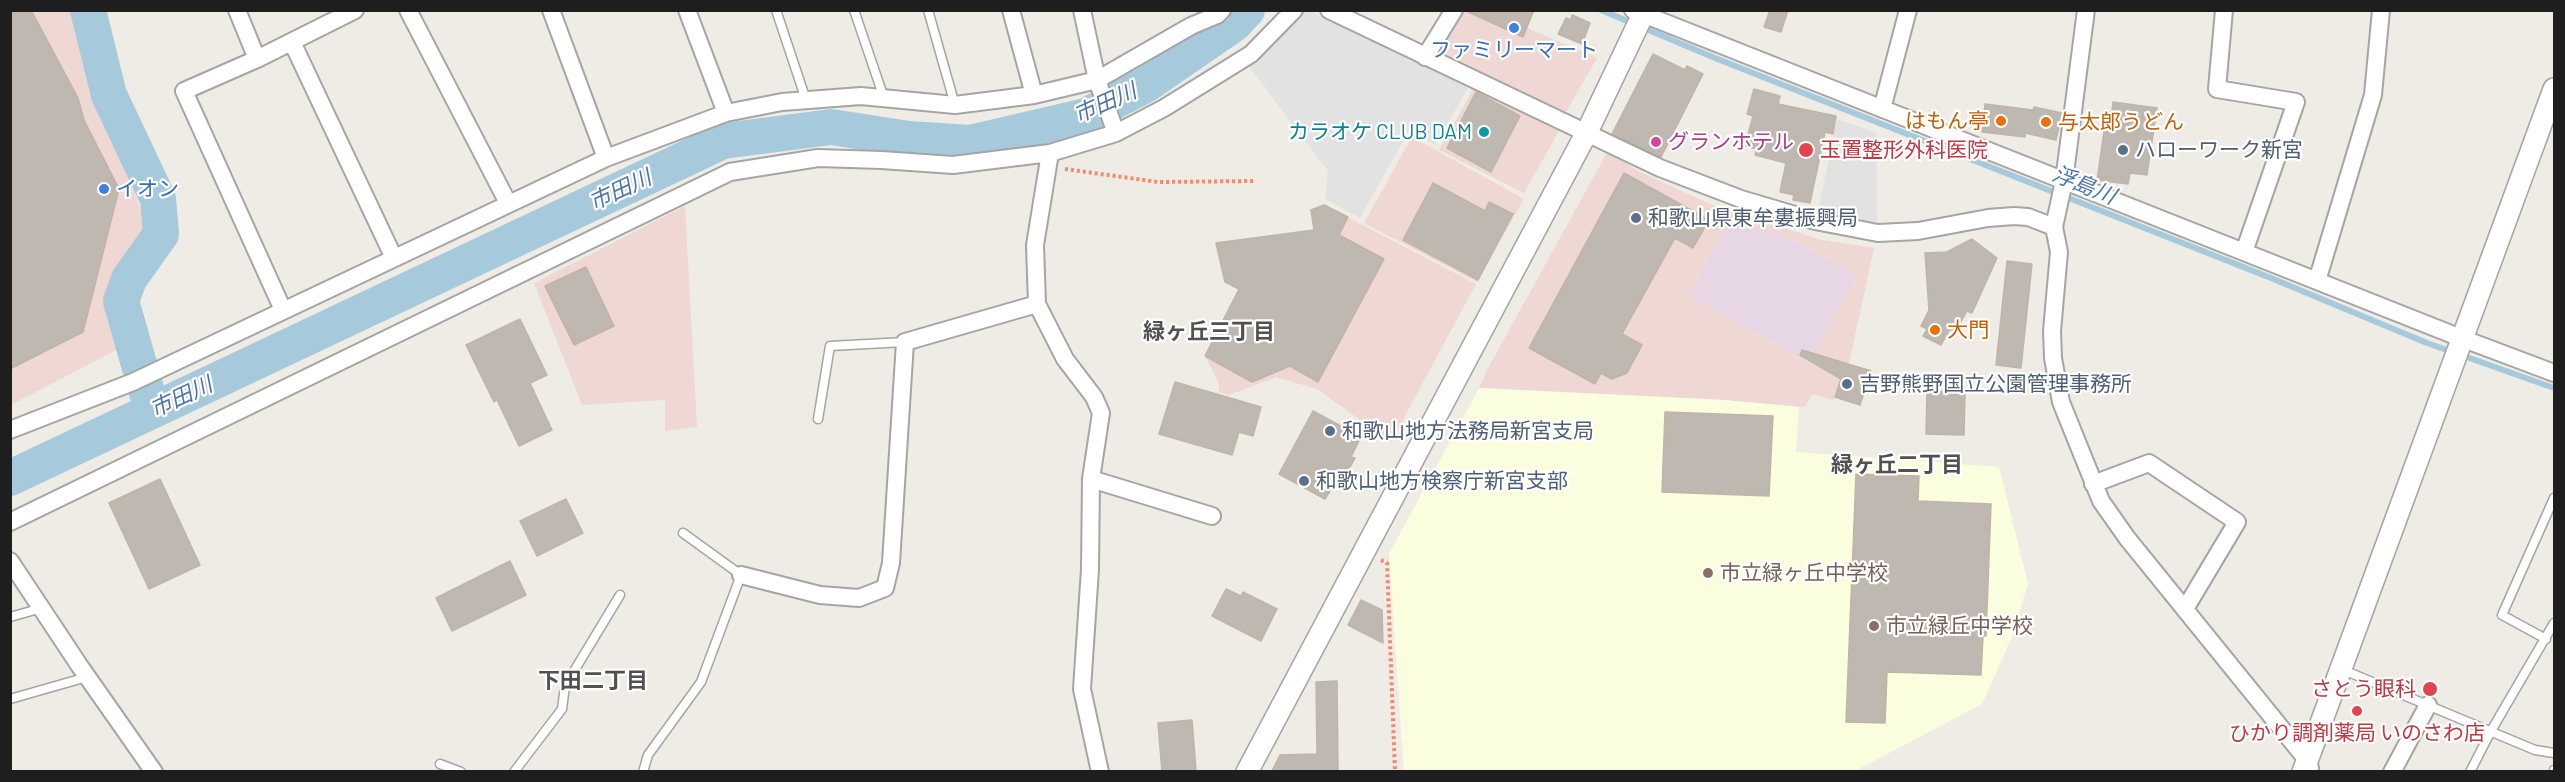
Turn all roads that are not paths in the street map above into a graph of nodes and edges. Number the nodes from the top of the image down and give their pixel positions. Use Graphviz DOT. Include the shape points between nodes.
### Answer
graph roads {
  1 [pos="237,10"];
  2 [pos="355,10"];
  3 [pos="408,10"];
  4 [pos="551,10"];
  5 [pos="687,10"];
  6 [pos="776,10"];
  7 [pos="854,10"];
  8 [pos="928,10"];
  9 [pos="1011,10"];
  10 [pos="1082,10"];
  11 [pos="1222,10"];
  12 [pos="1294,10"];
  13 [pos="1329,10"];
  14 [pos="1454,10"];
  15 [pos="1908,10"];
  16 [pos="2086,10"];
  17 [pos="2224,10"];
  18 [pos="2381,10"];
  19 [pos="1640,12"];
  20 [pos="1189,18"];
  21 [pos="292,42"];
  22 [pos="1425,57"];
  23 [pos="258,59"];
  24 [pos="1097,80"];
  25 [pos="2554,89"];
  26 [pos="1034,95"];
  27 [pos="884,99"];
  28 [pos="806,100"];
  29 [pos="955,105"];
  30 [pos="1882,109"];
  31 [pos="726,113"];
  32 [pos="1587,132"];
  33 [pos="1116,133"];
  34 [pos="606,158"];
  35 [pos="1049,160"];
  36 [pos="2064,181"];
  37 [pos="508,203"];
  38 [pos="2054,227"];
  39 [pos="2244,252"];
  40 [pos="394,258"];
  41 [pos="2317,281"];
  42 [pos="1037,304"];
  43 [pos="283,310"];
  44 [pos="2461,338"];
  45 [pos="904,342"];
  46 [pos="2554,373"];
  47 [pos="818,420"];
  48 [pos="10,430"];
  49 [pos="1091,479"];
  50 [pos="2093,484"];
  51 [pos="2554,498"];
  52 [pos="1212,516"];
  53 [pos="10,522"];
  54 [pos="683,533"];
  55 [pos="10,561"];
  56 [pos="741,575"];
  57 [pos="620,595"];
  58 [pos="42,609"];
  59 [pos="2186,609"];
  60 [pos="10,617"];
  61 [pos="2554,623"];
  62 [pos="2546,639"];
  63 [pos="2341,669"];
  64 [pos="87,677"];
  65 [pos="10,699"];
  66 [pos="2428,705"];
  67 [pos="2491,731"];
  68 [pos="2554,753"];
  69 [pos="440,764"];
  70 [pos="2307,768"];
  71 [pos="154,771"];
  72 [pos="461,771"];
  73 [pos="514,771"];
  74 [pos="643,771"];
  75 [pos="1100,771"];
  76 [pos="1247,771"];
  77 [pos="2392,771"];
  78 [pos="2470,771"];
  1 -- 23 [label="street"];
  2 -- 21 [label="street"];
  3 -- 37 [label="street"];
  4 -- 34 [label="street"];
  5 -- 31 [label="street"];
  6 -- 28 [label="lane"];
  7 -- 27 [label="lane"];
  8 -- 29 [label="lane"];
  9 -- 26 [label="street"];
  10 -- 24 [label="street"];
  11 -- 20 [label="street" via="1217,15"];
  12 -- 33 [label="street" via="1251,54"];
  13 -- 22 [label="street"];
  14 -- 22 [label="street"];
  15 -- 30 [label="street"];
  16 -- 36 [label="street"];
  17 -- 39 [label="street" via="2217,89 2296,102"];
  18 -- 41 [label="street" via="2373,95"];
  19 -- 30 [label="street"];
  19 -- 32 [label="street"];
  20 -- 24 [label="street"];
  21 -- 23 [label="street"];
  21 -- 40 [label="street"];
  22 -- 32 [label="street"];
  23 -- 43 [label="street" via="184,91"];
  24 -- 26 [label="street"];
  24 -- 33 [label="street"];
  25 -- 44 [label="street"];
  26 -- 29 [label="street"];
  27 -- 28 [label="street" via="861,96"];
  27 -- 29 [label="street"];
  28 -- 31 [label="street"];
  30 -- 36 [label="street"];
  31 -- 34 [label="street"];
  32 -- 38 [label="street" via="1698,184 1815,221 1878,232 1904,232 2014,216"];
  32 -- 76 [label="street"];
  33 -- 35 [label="street"];
  34 -- 37 [label="street"];
  35 -- 42 [label="street" via="1035,245"];
  35 -- 53 [label="street" via="953,165 818,158 729,172"];
  36 -- 38 [label="street"];
  36 -- 39 [label="street"];
  37 -- 40 [label="street"];
  38 -- 50 [label="street" via="2059,252 2053,358 2061,402"];
  39 -- 41 [label="street"];
  40 -- 43 [label="street"];
  41 -- 44 [label="street"];
  42 -- 45 [label="street"];
  42 -- 49 [label="street" via="1065,359 1094,396 1101,413"];
  43 -- 48 [label="street" via="133,382"];
  44 -- 46 [label="street"];
  44 -- 63 [label="street"];
  45 -- 47 [label="lane" via="830,346"];
  45 -- 56 [label="street" via="891,563 885,588 859,598 820,595"];
  49 -- 52 [label="street"];
  49 -- 75 [label="street" via="1082,689"];
  50 -- 59 [label="street" via="2127,538"];
  50 -- 59 [label="street" via="2149,463 2237,522"];
  51 -- 62 [label="lane" via="2502,615"];
  54 -- 56 [label="lane"];
  55 -- 58 [label="street"];
  56 -- 74 [label="lane" via="701,682 648,756"];
  57 -- 73 [label="lane" via="565,686 562,709"];
  58 -- 60 [label="lane"];
  58 -- 64 [label="street"];
  59 -- 70 [label="street"];
  61 -- 62 [label="lane"];
  62 -- 67 [label="lane"];
  63 -- 66 [label="lane"];
  63 -- 70 [label="street"];
  64 -- 65 [label="lane"];
  64 -- 71 [label="street"];
  66 -- 67 [label="lane"];
  66 -- 77 [label="street"];
  67 -- 68 [label="lane" via="2535,750"];
  67 -- 78 [label="lane"];
  69 -- 72 [label="lane"];
}
